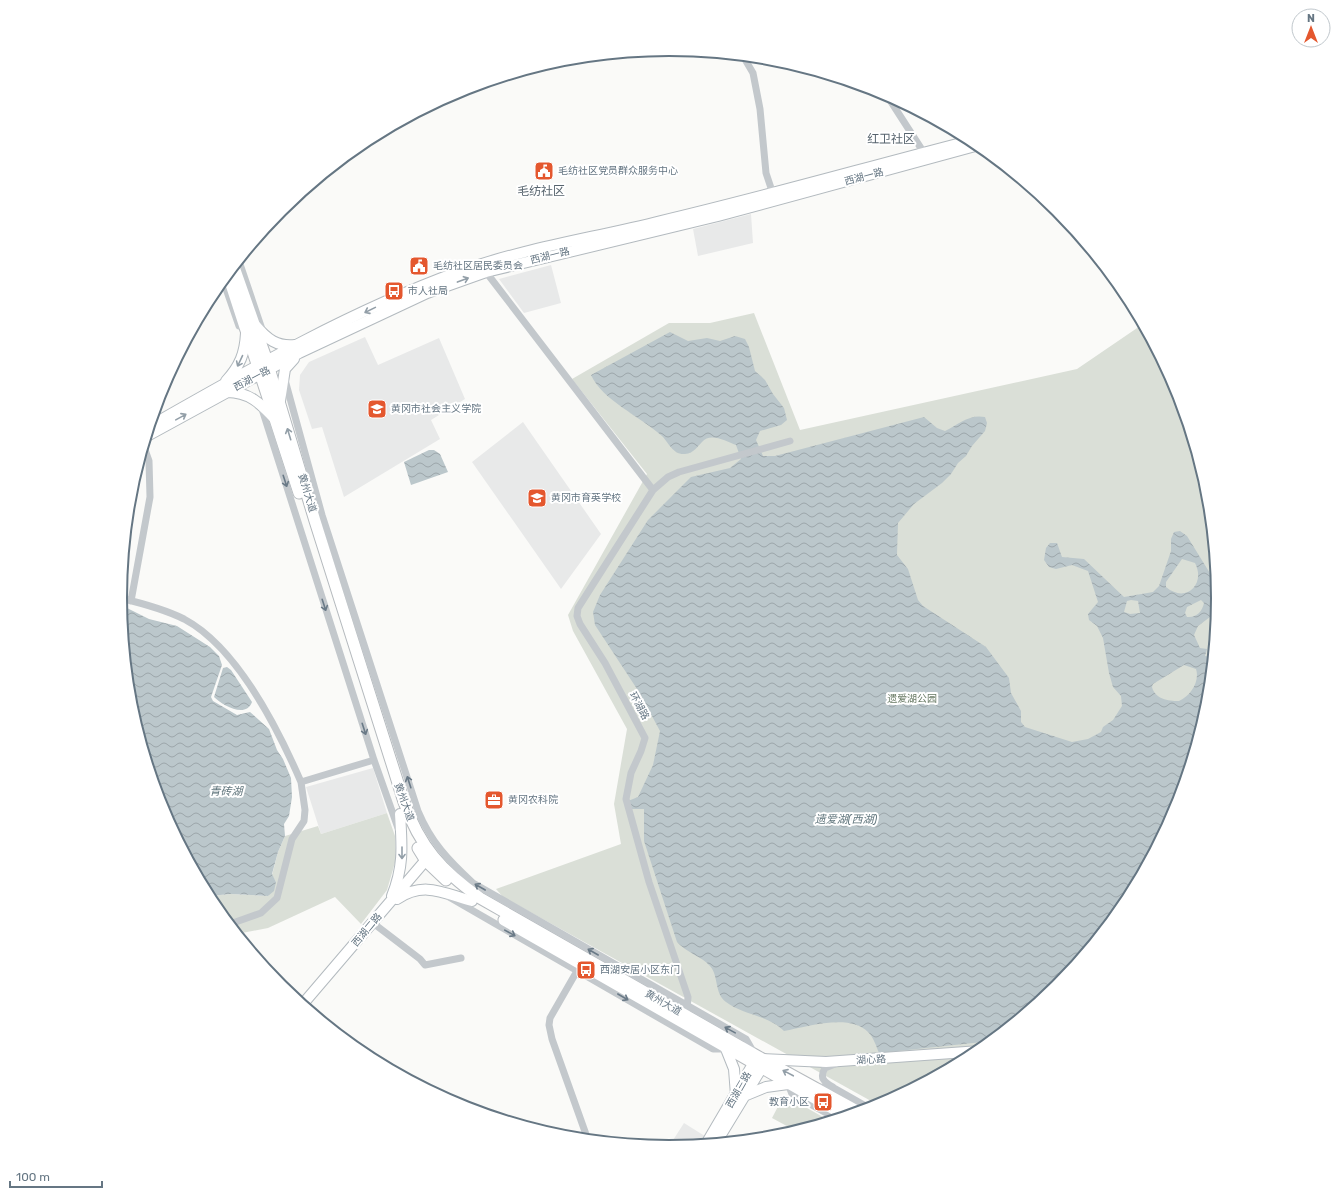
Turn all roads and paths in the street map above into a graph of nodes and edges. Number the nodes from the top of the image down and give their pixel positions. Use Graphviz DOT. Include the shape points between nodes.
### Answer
graph roads {
  1 [pos="746,62"];
  2 [pos="893,104"];
  3 [pos="964,143"];
  4 [pos="971,147"];
  5 [pos="926,156"];
  6 [pos="773,194"];
  7 [pos="241,266"];
  8 [pos="486,272"];
  9 [pos="236,273"];
  10 [pos="230,280"];
  11 [pos="225,287"];
  12 [pos="251,327"];
  13 [pos="264,336"];
  14 [pos="245,344"];
  15 [pos="298,349"];
  16 [pos="264,368"];
  17 [pos="283,375"];
  18 [pos="224,389"];
  19 [pos="260,404"];
  20 [pos="280,404"];
  21 [pos="275,420"];
  22 [pos="156,423"];
  23 [pos="153,432"];
  24 [pos="790,440"];
  25 [pos="147,453"];
  26 [pos="653,490"];
  27 [pos="127,600"];
  28 [pos="131,601"];
  29 [pos="374,760"];
  30 [pos="301,782"];
  31 [pos="400,814"];
  32 [pos="401,836"];
  33 [pos="428,858"];
  34 [pos="440,892"];
  35 [pos="472,901"];
  36 [pos="389,904"];
  37 [pos="234,922"];
  38 [pos="372,923"];
  39 [pos="461,958"];
  40 [pos="577,971"];
  41 [pos="306,1000"];
  42 [pos="685,1015"];
  43 [pos="726,1049"];
  44 [pos="968,1052"];
  45 [pos="849,1061"];
  46 [pos="758,1062"];
  47 [pos="788,1084"];
  48 [pos="812,1086"];
  49 [pos="834,1088"];
  50 [pos="739,1096"];
  51 [pos="864,1105"];
  52 [pos="853,1109"];
  53 [pos="841,1113"];
  54 [pos="832,1116"];
  55 [pos="586,1134"];
  56 [pos="718,1138"];
  57 [pos="709,1140"];
  1 -- 6 [label="street" via="753,73 760,108 766,173"];
  2 -- 5 [label="street"];
  3 -- 5 [label="main road, 西湖一路"];
  4 -- 5 [label="main road, 西湖一路"];
  5 -- 6 [label="main road, 西湖一路"];
  5 -- 8 [label="main road, 西湖一路" via="718,216"];
  6 -- 15 [label="main road, 西湖一路, one-way" via="459,272 393,299"];
  7 -- 13 [label="street"];
  15 -- 8 [label="main road, 西湖一路, one-way" via="427,293"];
  8 -- 26 [label="street"];
  9 -- 12 [label="main road, 黄州大道"];
  10 -- 12 [label="main road, 黄州大道"];
  11 -- 14 [label="street"];
  12 -- 13 [label="main road"];
  12 -- 14 [label="main road"];
  12 -- 16 [label="main road, 黄州大道"];
  13 -- 15 [label="main road" via="280,345"];
  14 -- 18 [label="main road, one-way" via="240,362"];
  15 -- 16 [label="main road, 西湖一路"];
  15 -- 17 [label="main road"];
  16 -- 18 [label="main road, 西湖一路"];
  16 -- 20 [label="main road, 黄州大道"];
  16 -- 21 [label="main road, 黄州大道"];
  17 -- 20 [label="main road"];
  42 -- 17 [label="street, one-way" via="472,882 433,841 418,811 322,515"];
  18 -- 19 [label="main road" via="247,395"];
  18 -- 22 [label="main road, 西湖一路"];
  23 -- 18 [label="main road, 西湖一路, one-way"];
  19 -- 21 [label="main road"];
  19 -- 29 [label="street, one-way"];
  33 -- 20 [label="main road, 黄州大道, one-way" via="401,794"];
  21 -- 31 [label="main road, 黄州大道"];
  24 -- 26 [label="street, 环湖路" via="679,472 668,477"];
  25 -- 28 [label="street" via="150,461 150,497"];
  26 -- 42 [label="street, 环湖路" via="578,608 577,616 645,738 630,773 626,799 649,882 688,997"];
  27 -- 28 [label="street"];
  28 -- 30 [label="street" via="184,619 209,637 230,657 284,744"];
  29 -- 30 [label="street"];
  29 -- 32 [label="street"];
  30 -- 37 [label="street" via="304,820 292,839 277,898 261,913"];
  31 -- 32 [label="main road"];
  31 -- 33 [label="main road, 黄州大道" via="410,835"];
  32 -- 36 [label="main road, one-way" via="400,874"];
  33 -- 35 [label="main road, 黄州大道" via="452,886"];
  33 -- 36 [label="main road, 西湖二路"];
  33 -- 42 [label="main road, 黄州大道" via="480,898"];
  34 -- 35 [label="main road"];
  34 -- 36 [label="main road" via="426,888 416,889"];
  34 -- 40 [label="street, one-way"];
  35 -- 42 [label="main road, 黄州大道"];
  36 -- 38 [label="main road, 西湖二路"];
  38 -- 39 [label="street" via="425,965"];
  38 -- 41 [label="main road, 西湖二路"];
  40 -- 43 [label="street, one-way" via="713,1049"];
  40 -- 55 [label="street" via="549,1025"];
  42 -- 43 [label="main road, 黄州大道"];
  46 -- 42 [label="main road, 黄州大道, one-way"];
  43 -- 46 [label="main road, 黄州大道"];
  43 -- 50 [label="main road" via="734,1069"];
  44 -- 45 [label="main road, 湖心路"];
  45 -- 46 [label="main road, 湖心路"];
  45 -- 49 [label="street" via="828,1066 824,1070 823,1079"];
  46 -- 47 [label="main road, 黄州大道"];
  48 -- 46 [label="main road, 黄州大道, one-way"];
  46 -- 50 [label="main road, 西湖三路"];
  47 -- 50 [label="main road" via="766,1087"];
  47 -- 53 [label="main road, 黄州大道"];
  47 -- 54 [label="street" via="792,1094"];
  48 -- 49 [label="street"];
  48 -- 52 [label="main road, 黄州大道"];
  49 -- 51 [label="street"];
  50 -- 56 [label="main road, 西湖三路"];
  50 -- 57 [label="main road, 西湖三路"];
}
